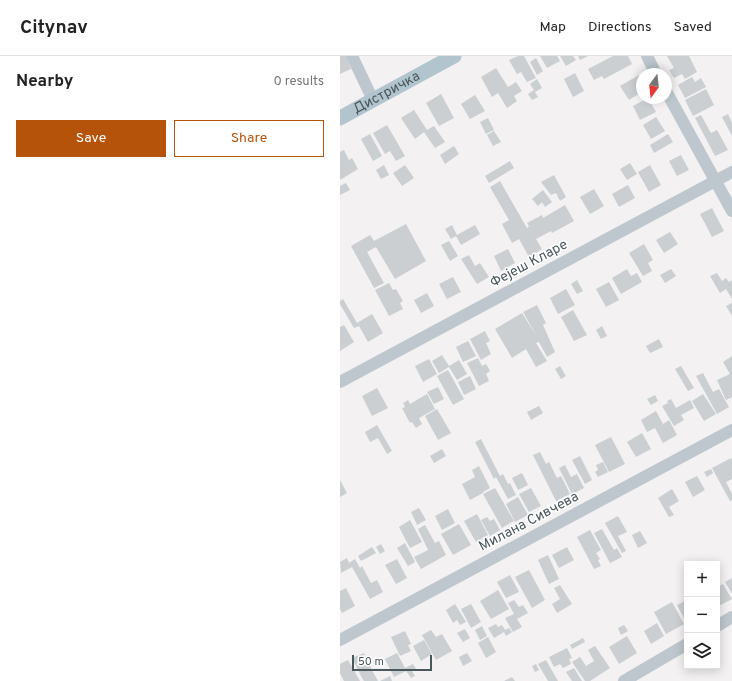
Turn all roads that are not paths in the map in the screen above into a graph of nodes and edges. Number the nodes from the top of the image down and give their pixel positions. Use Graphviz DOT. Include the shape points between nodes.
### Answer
graph roads {
  1 [pos="352,56"];
  2 [pos="454,56"];
  3 [pos="647,56"];
  4 [pos="653,68"];
  5 [pos="373,100"];
  6 [pos="672,102"];
  7 [pos="340,118"];
  8 [pos="732,172"];
  9 [pos="715,181"];
  10 [pos="732,211"];
  11 [pos="340,382"];
  12 [pos="732,430"];
  13 [pos="732,617"];
  14 [pos="720,624"];
  15 [pos="340,640"];
  16 [pos="684,646"];
  17 [pos="624,681"];
  1 -- 5 [label="street"];
  2 -- 5 [label="main road, Дистричка"];
  3 -- 4 [label="street"];
  5 -- 7 [label="main road, Дистричка"];
  6 -- 9 [label="street"];
  8 -- 9 [label="street, Фејеш Кларе"];
  9 -- 10 [label="street"];
  9 -- 11 [label="street, Фејеш Кларе"];
  12 -- 15 [label="street, Милана Сивчева"];
  13 -- 14 [label="street"];
  16 -- 17 [label="street"];
}
